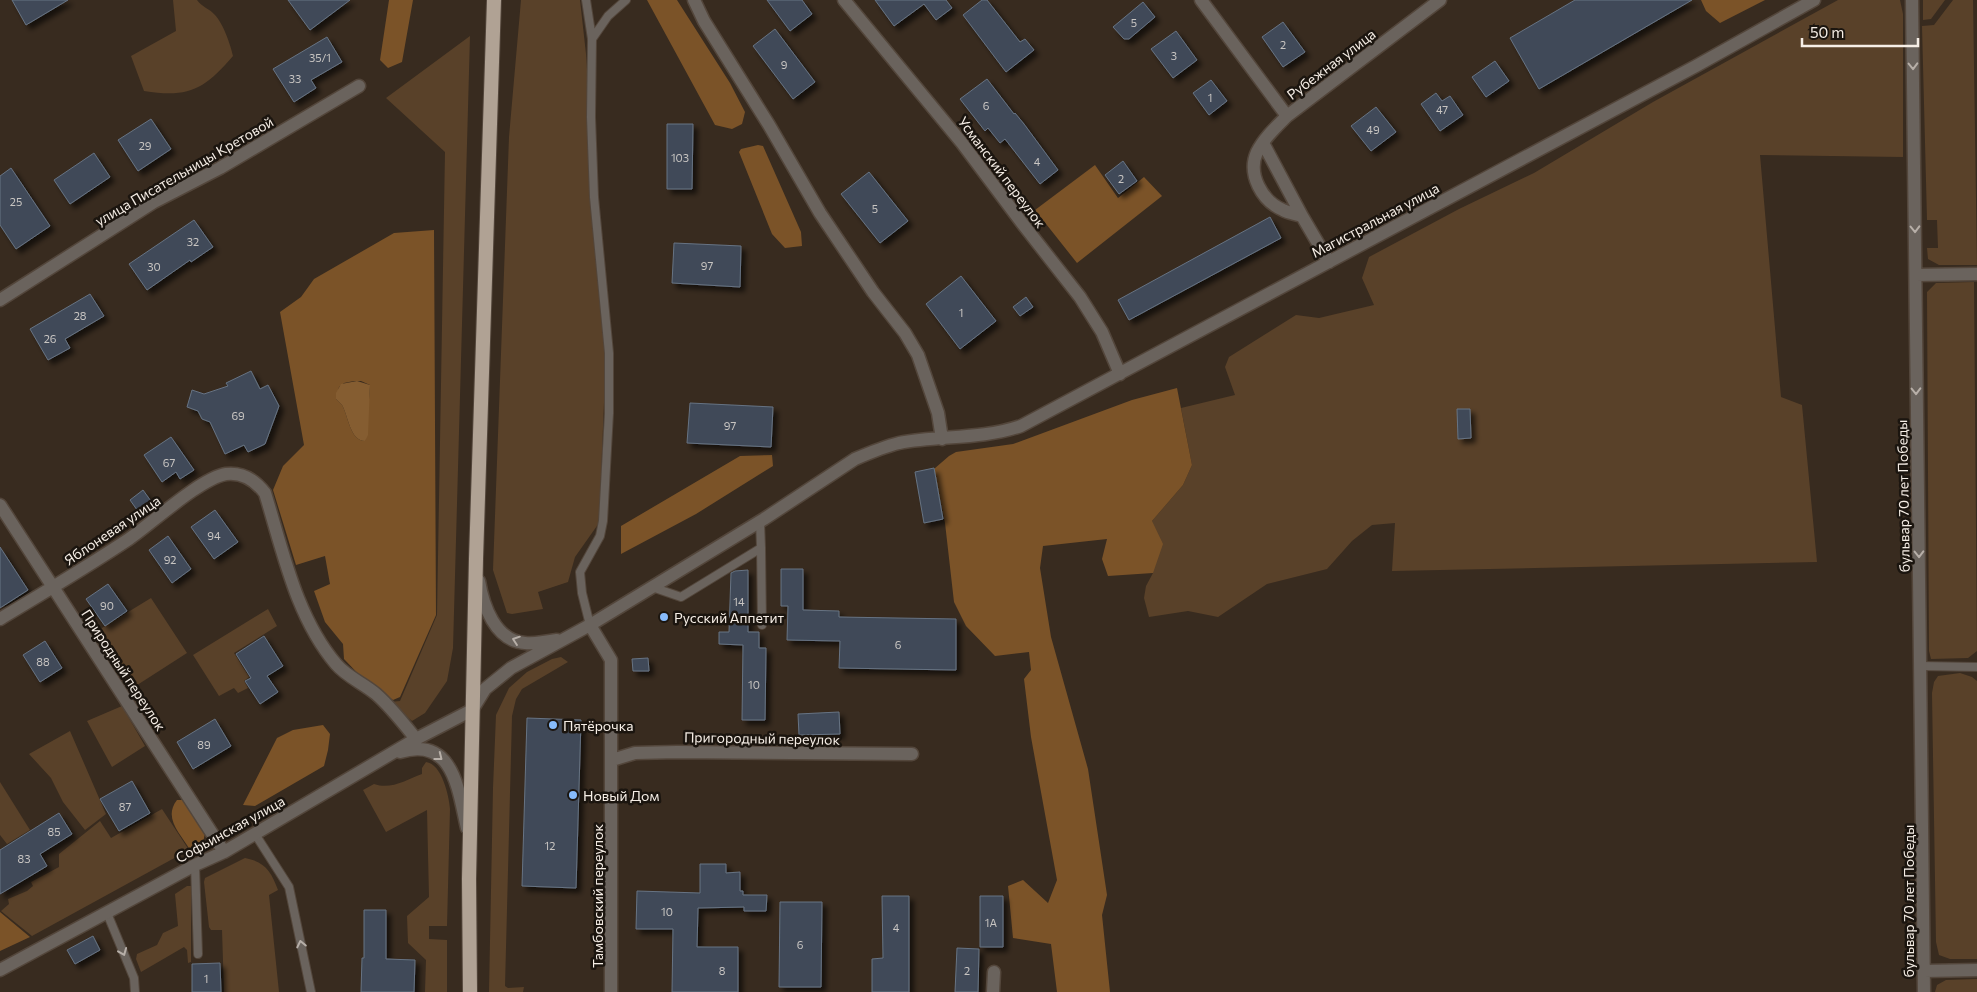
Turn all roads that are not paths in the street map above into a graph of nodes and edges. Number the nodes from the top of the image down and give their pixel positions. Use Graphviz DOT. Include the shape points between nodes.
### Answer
graph roads {
  1 [pos="494,0"];
  2 [pos="586,0"];
  3 [pos="626,0"];
  4 [pos="694,0"];
  5 [pos="844,0"];
  6 [pos="1201,0"];
  7 [pos="1440,0"];
  8 [pos="1814,0"];
  9 [pos="1912,0"];
  10 [pos="592,39"];
  11 [pos="359,86"];
  12 [pos="1287,116"];
  13 [pos="1263,143"];
  14 [pos="1302,216"];
  15 [pos="1329,262"];
  16 [pos="1977,274"];
  17 [pos="1916,275"];
  18 [pos="0,300"];
  19 [pos="1120,374"];
  20 [pos="942,439"];
  21 [pos="0,505"];
  22 [pos="760,521"];
  23 [pos="761,548"];
  24 [pos="476,559"];
  25 [pos="53,587"];
  26 [pos="652,587"];
  27 [pos="0,619"];
  28 [pos="590,625"];
  29 [pos="762,625"];
  30 [pos="564,640"];
  31 [pos="1920,666"];
  32 [pos="1977,667"];
  33 [pos="472,710"];
  34 [pos="416,740"];
  35 [pos="912,754"];
  36 [pos="612,760"];
  37 [pos="377,762"];
  38 [pos="255,834"];
  39 [pos="470,839"];
  40 [pos="224,852"];
  41 [pos="195,865"];
  42 [pos="107,913"];
  43 [pos="198,954"];
  44 [pos="0,970"];
  45 [pos="1977,970"];
  46 [pos="1924,971"];
  47 [pos="994,972"];
  48 [pos="135,992"];
  49 [pos="311,992"];
  50 [pos="470,992"];
  51 [pos="611,992"];
  52 [pos="993,992"];
  53 [pos="1924,992"];
  1 -- 24 [label="highway"];
  2 -- 10 [label="lane"];
  3 -- 10 [label="lane" via="608,16"];
  4 -- 20 [label="street" via="820,213 918,355 938,413"];
  5 -- 19 [label="street, Усманский переулок" via="962,143 1080,297 1102,332"];
  6 -- 12 [label="street"];
  7 -- 12 [label="street, Рубежная улица"];
  8 -- 15 [label="street, Магистральная улица"];
  9 -- 17 [label="street, бульвар 70 лет Победы, one-way"];
  10 -- 28 [label="lane" via="594,197 609,362 603,521 600,536 580,572"];
  11 -- 18 [label="street, улица Писательницы Кретовой" via="220,168 154,202"];
  12 -- 13 [label="street, Рубежная улица"];
  13 -- 14 [label="street"];
  13 -- 14 [label="street, Рубежная улица" via="1254,162 1255,180 1265,195 1282,210"];
  14 -- 15 [label="street"];
  15 -- 19 [label="street, Магистральная улица"];
  16 -- 17 [label="street"];
  17 -- 31 [label="street, бульвар 70 лет Победы, one-way"];
  19 -- 20 [label="street, Магистральная улица" via="1021,426 990,435"];
  20 -- 22 [label="street, Магистральная улица" via="897,444 871,452"];
  21 -- 25 [label="street, Природный переулок"];
  22 -- 23 [label="lane"];
  22 -- 26 [label="street, Магистральная улица"];
  23 -- 26 [label="lane" via="680,597"];
  23 -- 29 [label="lane"];
  30 -- 24 [label="street, one-way" via="526,643 504,634 486,608"];
  24 -- 33 [label="highway"];
  25 -- 27 [label="street, Яблоневая улица"];
  25 -- 34 [label="street, Яблоневая улица" via="129,538 211,478 242,475 256,482 265,493 294,588 321,646 356,682 375,693"];
  25 -- 40 [label="street, Природный переулок"];
  26 -- 28 [label="street, Магистральная улица"];
  28 -- 30 [label="street, Магистральная улица"];
  28 -- 36 [label="street, Тамбовский переулок" via="611,660"];
  30 -- 33 [label="street, Магистральная улица" via="511,668 491,683"];
  31 -- 32 [label="lane"];
  31 -- 46 [label="street, бульвар 70 лет Победы"];
  33 -- 34 [label="street, Софьинская улица"];
  33 -- 39 [label="highway"];
  34 -- 37 [label="street, Софьинская улица"];
  35 -- 36 [label="street, Пригородный переулок" via="677,752 635,753"];
  36 -- 51 [label="street, Тамбовский переулок"];
  37 -- 38 [label="street, Софьинская улица"];
  37 -- 39 [label="street, one-way" via="412,749 438,754 454,776"];
  38 -- 40 [label="street, Софьинская улица"];
  49 -- 38 [label="lane, one-way" via="289,887"];
  39 -- 50 [label="highway"];
  40 -- 41 [label="street, Софьинская улица"];
  41 -- 42 [label="street, Софьинская улица"];
  41 -- 43 [label="lane"];
  42 -- 44 [label="street, Софьинская улица"];
  42 -- 48 [label="lane, one-way" via="134,978"];
  45 -- 46 [label="street"];
  46 -- 53 [label="street, бульвар 70 лет Победы"];
  47 -- 52 [label="street"];
}
